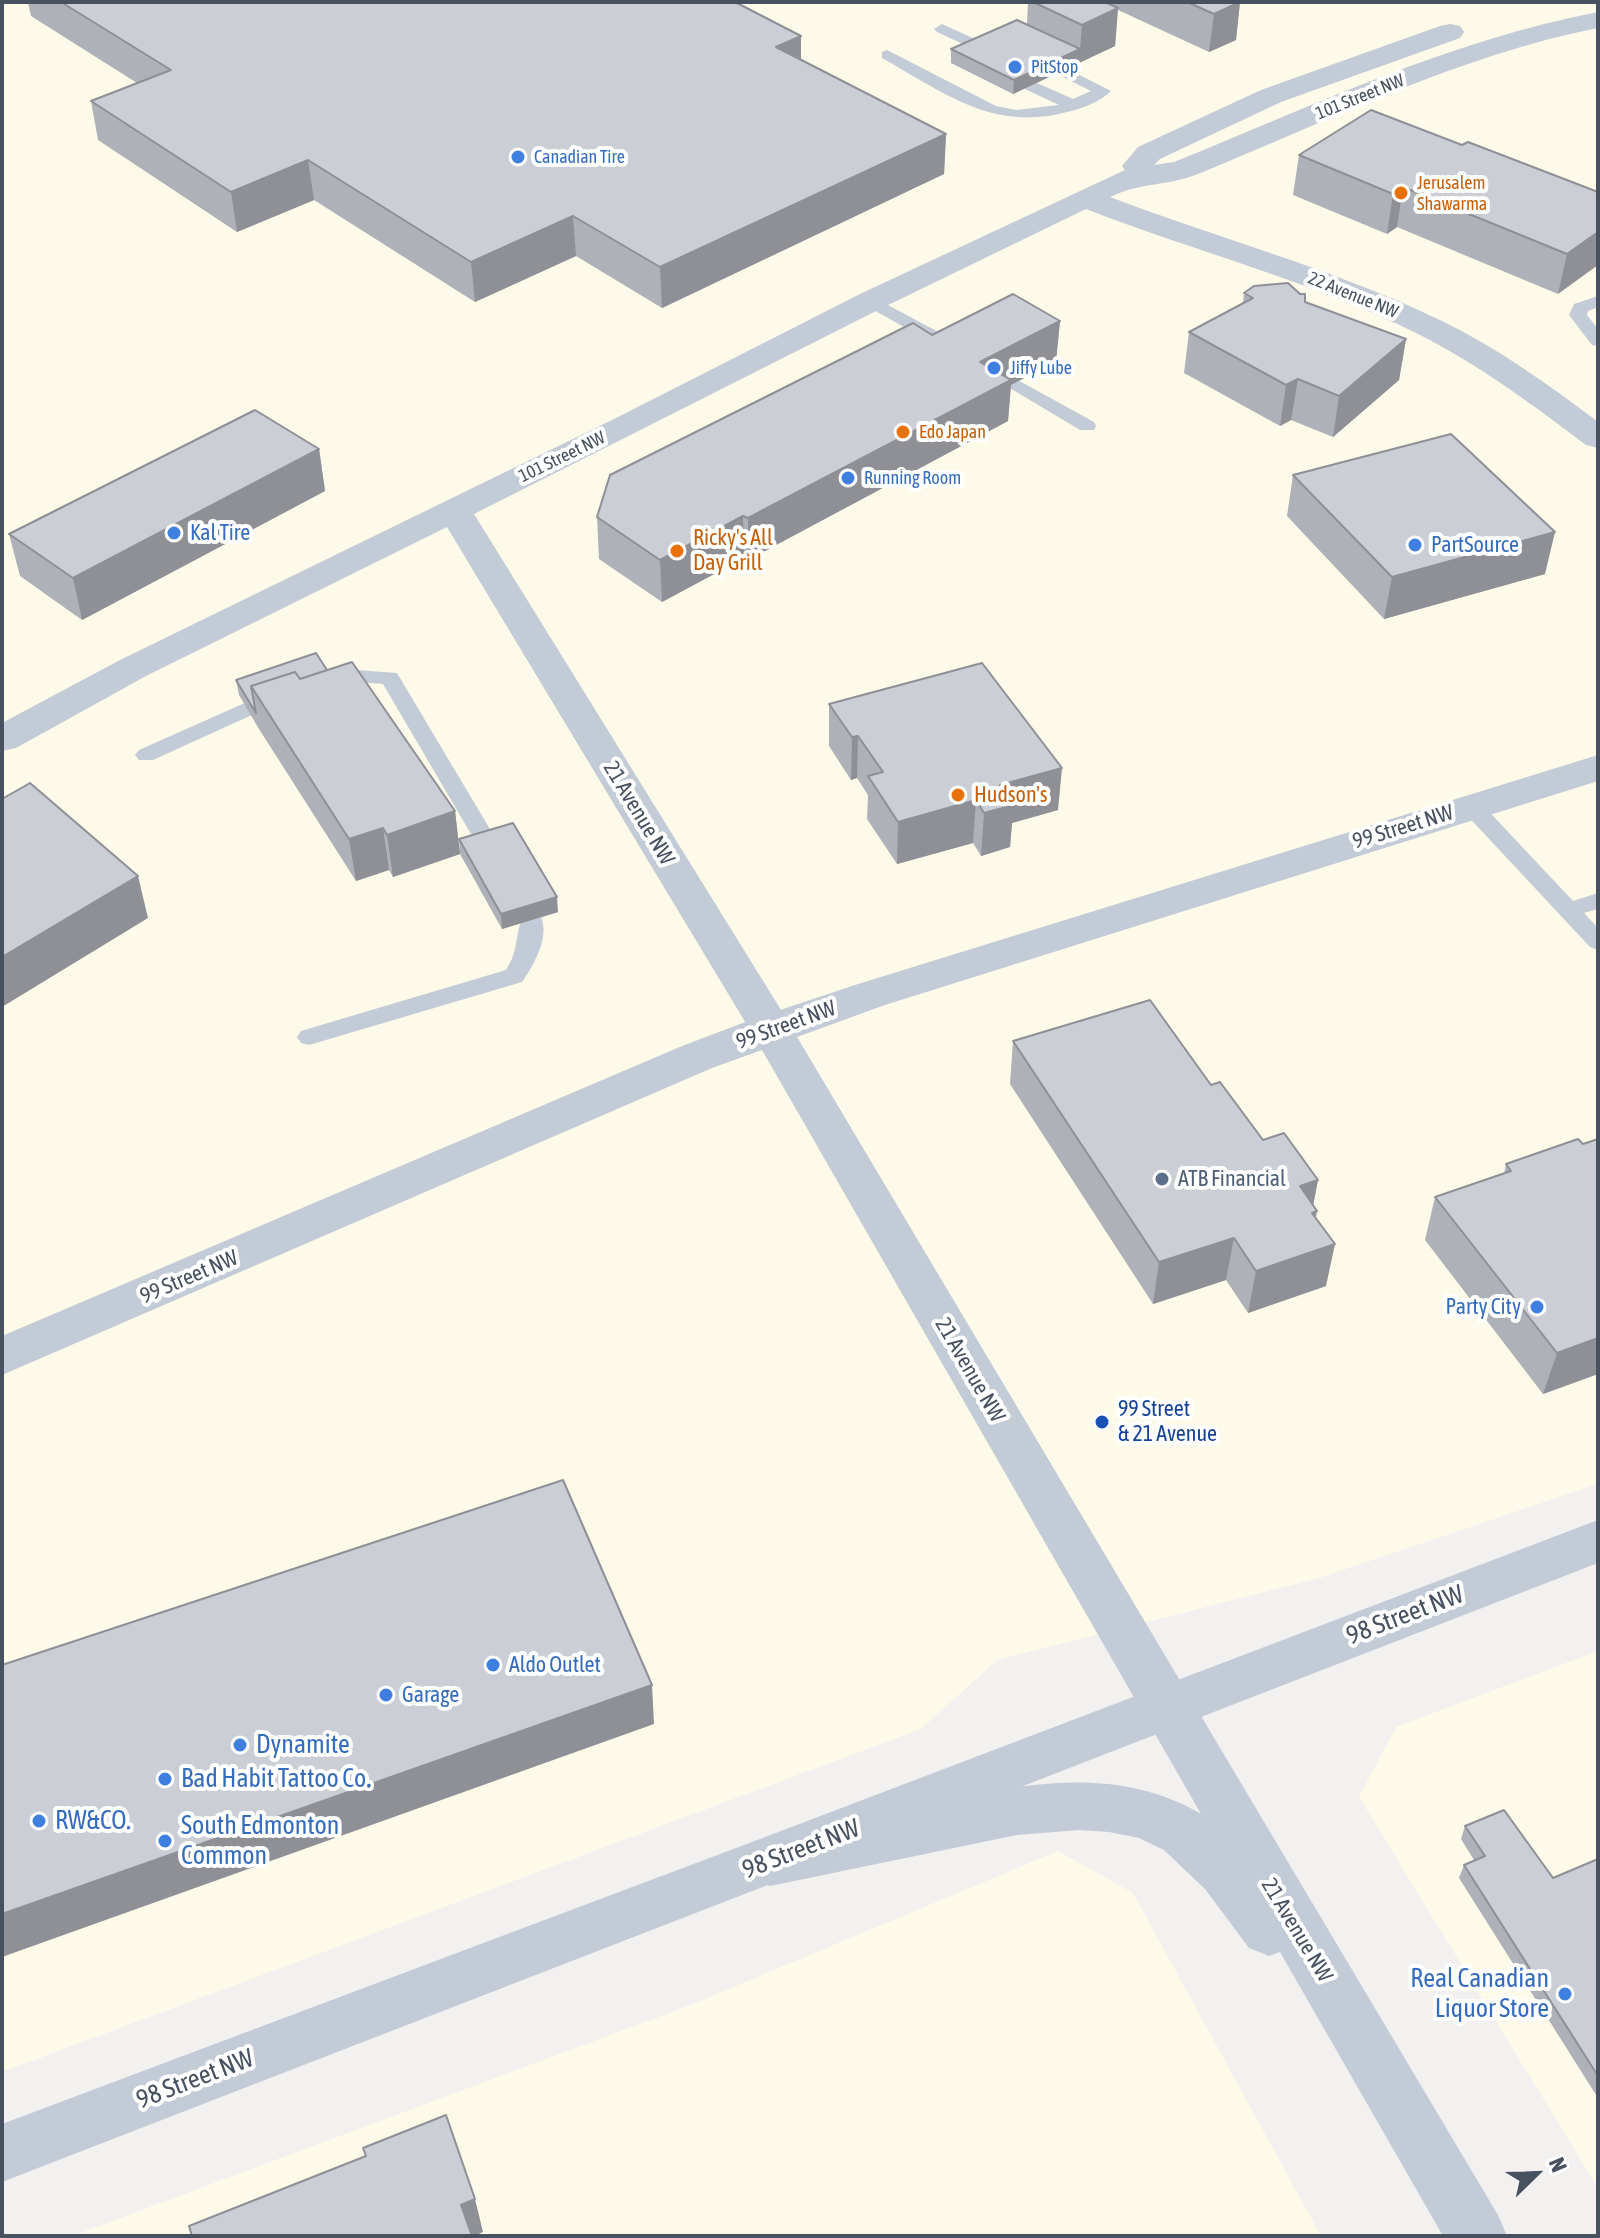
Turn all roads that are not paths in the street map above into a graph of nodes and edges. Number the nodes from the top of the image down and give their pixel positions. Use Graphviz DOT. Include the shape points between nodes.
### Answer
graph roads {
  1 [pos="1598,20"];
  2 [pos="958,22"];
  3 [pos="1478,23"];
  4 [pos="999,41"];
  5 [pos="983,48"];
  6 [pos="887,55"];
  7 [pos="968,55"];
  8 [pos="1055,74"];
  9 [pos="1031,86"];
  10 [pos="1074,106"];
  11 [pos="1124,179"];
  12 [pos="1085,198"];
  13 [pos="871,301"];
  14 [pos="1598,301"];
  15 [pos="1598,341"];
  16 [pos="955,349"];
  17 [pos="1014,383"];
  18 [pos="1087,426"];
  19 [pos="1598,438"];
  20 [pos="454,510"];
  21 [pos="329,684"];
  22 [pos="247,709"];
  23 [pos="2,739"];
  24 [pos="146,755"];
  25 [pos="1598,768"];
  26 [pos="1471,806"];
  27 [pos="489,846"];
  28 [pos="1598,901"];
  29 [pos="1569,910"];
  30 [pos="532,920"];
  31 [pos="1598,942"];
  32 [pos="771,1029"];
  33 [pos="309,1037"];
  34 [pos="2,1356"];
  35 [pos="1598,1541"];
  36 [pos="1166,1708"];
  37 [pos="770,1861"];
  38 [pos="1409,2120"];
  39 [pos="2,2153"];
  40 [pos="1477,2236"];
  1 -- 11 [label="street, 101 Street NW" via="1427,70 1181,170"];
  2 -- 4 [label="lane"];
  3 -- 11 [label="street, 101 Street NW" via="1271,96 1149,153"];
  5 -- 7 [label="lane" via="934,33"];
  6 -- 10 [label="lane" via="1015,117 1038,117"];
  8 -- 10 [label="lane" via="1103,91"];
  9 -- 10 [label="lane"];
  11 -- 12 [label="street, 101 Street NW"];
  12 -- 13 [label="street, 101 Street NW"];
  12 -- 19 [label="street, 22 Avenue NW" via="1306,275 1427,327 1504,370"];
  13 -- 16 [label="lane"];
  13 -- 20 [label="street, 101 Street NW"];
  14 -- 15 [label="lane" via="1580,308 1578,315"];
  17 -- 18 [label="lane"];
  20 -- 23 [label="street, 101 Street NW" via="133,668"];
  20 -- 32 [label="street, 21 Avenue NW"];
  21 -- 27 [label="lane" via="356,676 390,678"];
  22 -- 24 [label="lane"];
  25 -- 26 [label="street, 99 Street NW"];
  26 -- 29 [label="lane"];
  26 -- 32 [label="street, 99 Street NW"];
  28 -- 29 [label="lane"];
  29 -- 31 [label="lane"];
  30 -- 33 [label="lane" via="527,957 514,976"];
  32 -- 34 [label="street, 99 Street NW"];
  32 -- 36 [label="street, 21 Avenue NW"];
  35 -- 36 [label="street, 98 Street NW"];
  36 -- 37 [label="street, 98 Street NW"];
  36 -- 38 [label="street, 21 Avenue NW"];
  37 -- 38 [label="street" via="1040,1806 1116,1808 1171,1825 1240,1889"];
  37 -- 39 [label="street, 98 Street NW"];
  38 -- 40 [label="street, 21 Avenue NW"];
}
